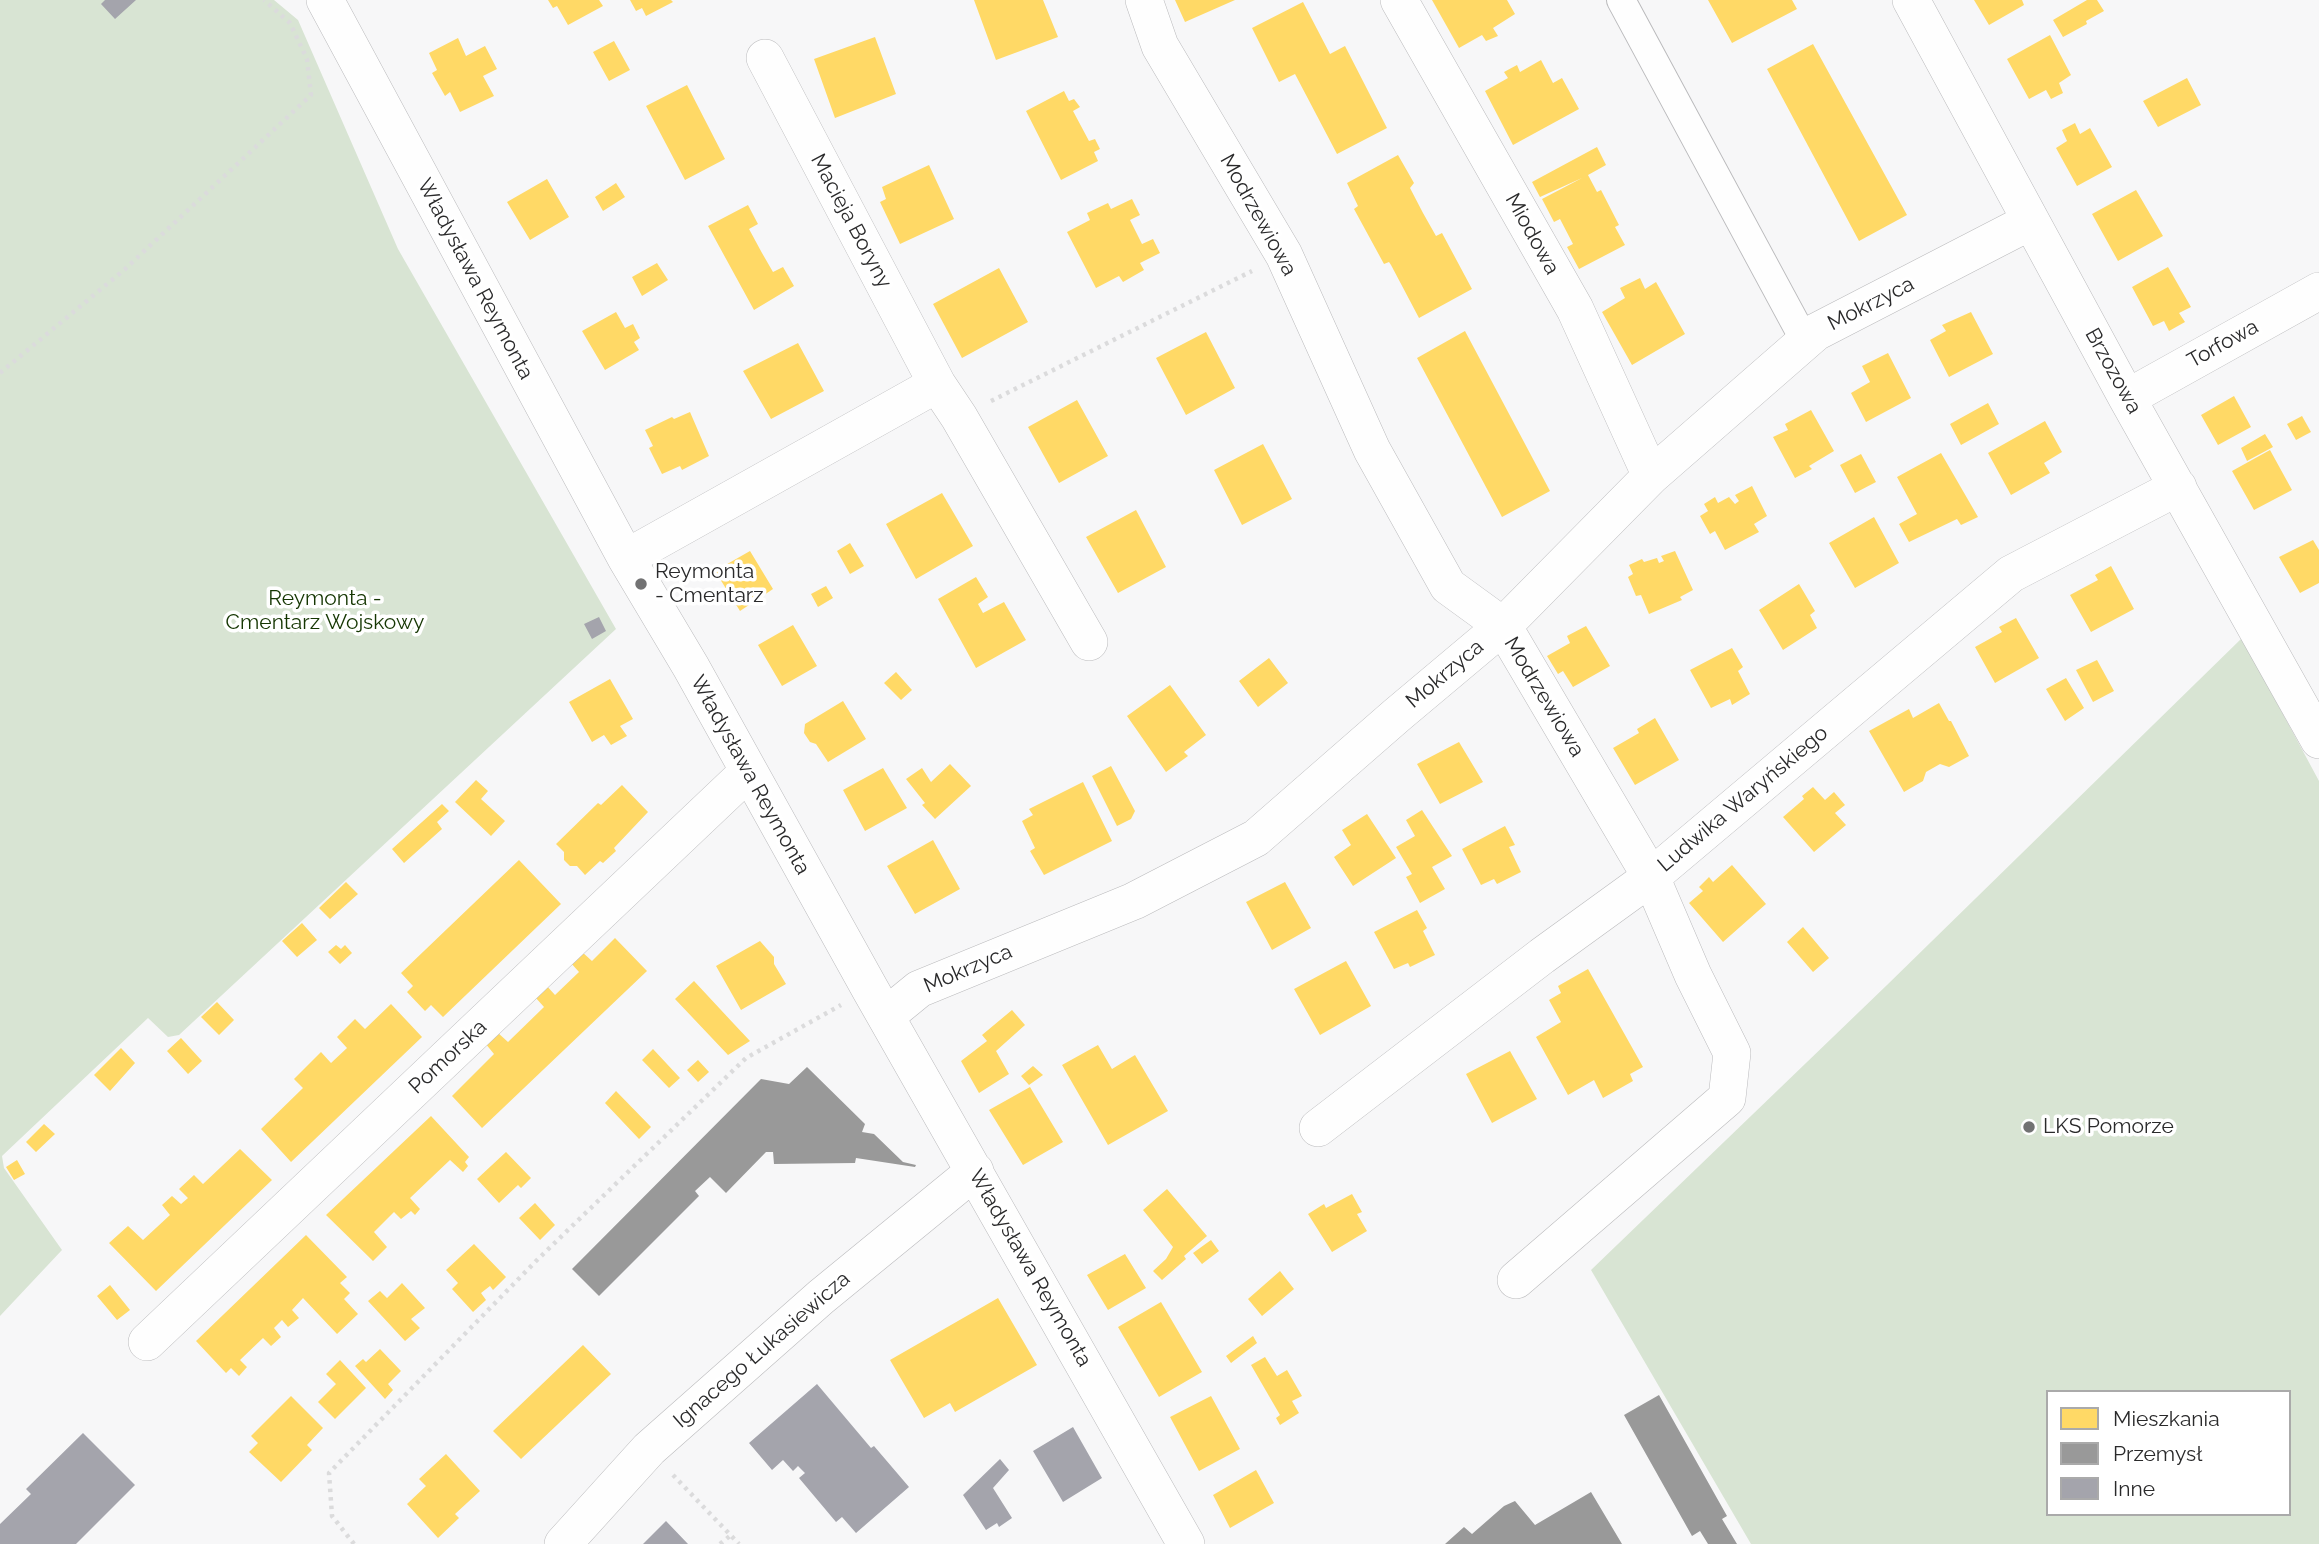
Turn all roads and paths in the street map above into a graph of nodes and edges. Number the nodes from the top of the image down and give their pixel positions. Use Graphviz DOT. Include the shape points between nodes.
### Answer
graph roads {
  1 [pos="264,0"];
  2 [pos="325,0"];
  3 [pos="1144,0"];
  4 [pos="1399,0"];
  5 [pos="1621,0"];
  6 [pos="1911,0"];
  7 [pos="765,58"];
  8 [pos="2031,221"];
  9 [pos="1284,255"];
  10 [pos="2319,291"];
  11 [pos="1805,341"];
  12 [pos="0,373"];
  13 [pos="937,384"];
  14 [pos="2127,398"];
  15 [pos="958,417"];
  16 [pos="1651,476"];
  17 [pos="2178,486"];
  18 [pos="626,558"];
  19 [pos="1503,626"];
  20 [pos="1089,642"];
  21 [pos="2319,740"];
  22 [pos="748,772"];
  23 [pos="1651,877"];
  24 [pos="878,1002"];
  25 [pos="1318,1128"];
  26 [pos="975,1171"];
  27 [pos="1516,1280"];
  28 [pos="147,1342"];
  29 [pos="649,1449"];
  30 [pos="730,1535"];
  31 [pos="354,1544"];
  32 [pos="563,1544"];
  33 [pos="720,1544"];
  34 [pos="739,1544"];
  35 [pos="1186,1544"];
  1 -- 12 [label="path" via="290,23 307,59 311,95 124,270"];
  2 -- 18 [label="street, Władysława Reymonta"];
  3 -- 9 [label="street, Modrzewiowa" via="1160,46"];
  4 -- 16 [label="street, Miodowa" via="1575,309"];
  5 -- 11 [label="street"];
  6 -- 8 [label="street, Brzozowa"];
  7 -- 13 [label="street, Macieja Boryny"];
  8 -- 11 [label="street, Mokrzyca"];
  8 -- 14 [label="street, Brzozowa"];
  9 -- 15 [label="path"];
  9 -- 19 [label="street, Modrzewiowa" via="1372,450 1448,586"];
  10 -- 14 [label="street, Torfowa"];
  11 -- 16 [label="street, Mokrzyca"];
  13 -- 15 [label="street, Macieja Boryny"];
  13 -- 18 [label="street"];
  14 -- 17 [label="street, Brzozowa"];
  15 -- 20 [label="street, Macieja Boryny"];
  16 -- 19 [label="street, Mokrzyca"];
  17 -- 21 [label="street, Brzozowa"];
  17 -- 23 [label="street, Ludwika Waryńskiego" via="2011,574"];
  18 -- 22 [label="street, Władysława Reymonta"];
  19 -- 23 [label="street, Modrzewiowa"];
  19 -- 24 [label="street, Mokrzyca" via="1256,838 1134,901"];
  22 -- 24 [label="street, Władysława Reymonta"];
  22 -- 28 [label="street, Pomorska"];
  23 -- 25 [label="street, Ludwika Waryńskiego"];
  23 -- 27 [label="street, Modrzewiowa" via="1732,1053 1727,1098"];
  24 -- 26 [label="street, Władysława Reymonta"];
  24 -- 31 [label="path" via="746,1058 538,1259 329,1474 332,1516"];
  26 -- 29 [label="street, Ignacego Łukasiewicza" via="821,1297"];
  26 -- 35 [label="street, Władysława Reymonta"];
  29 -- 30 [label="path"];
  29 -- 32 [label="street, Ignacego Łukasiewicza"];
  30 -- 33 [label="path"];
  30 -- 34 [label="path"];
}
